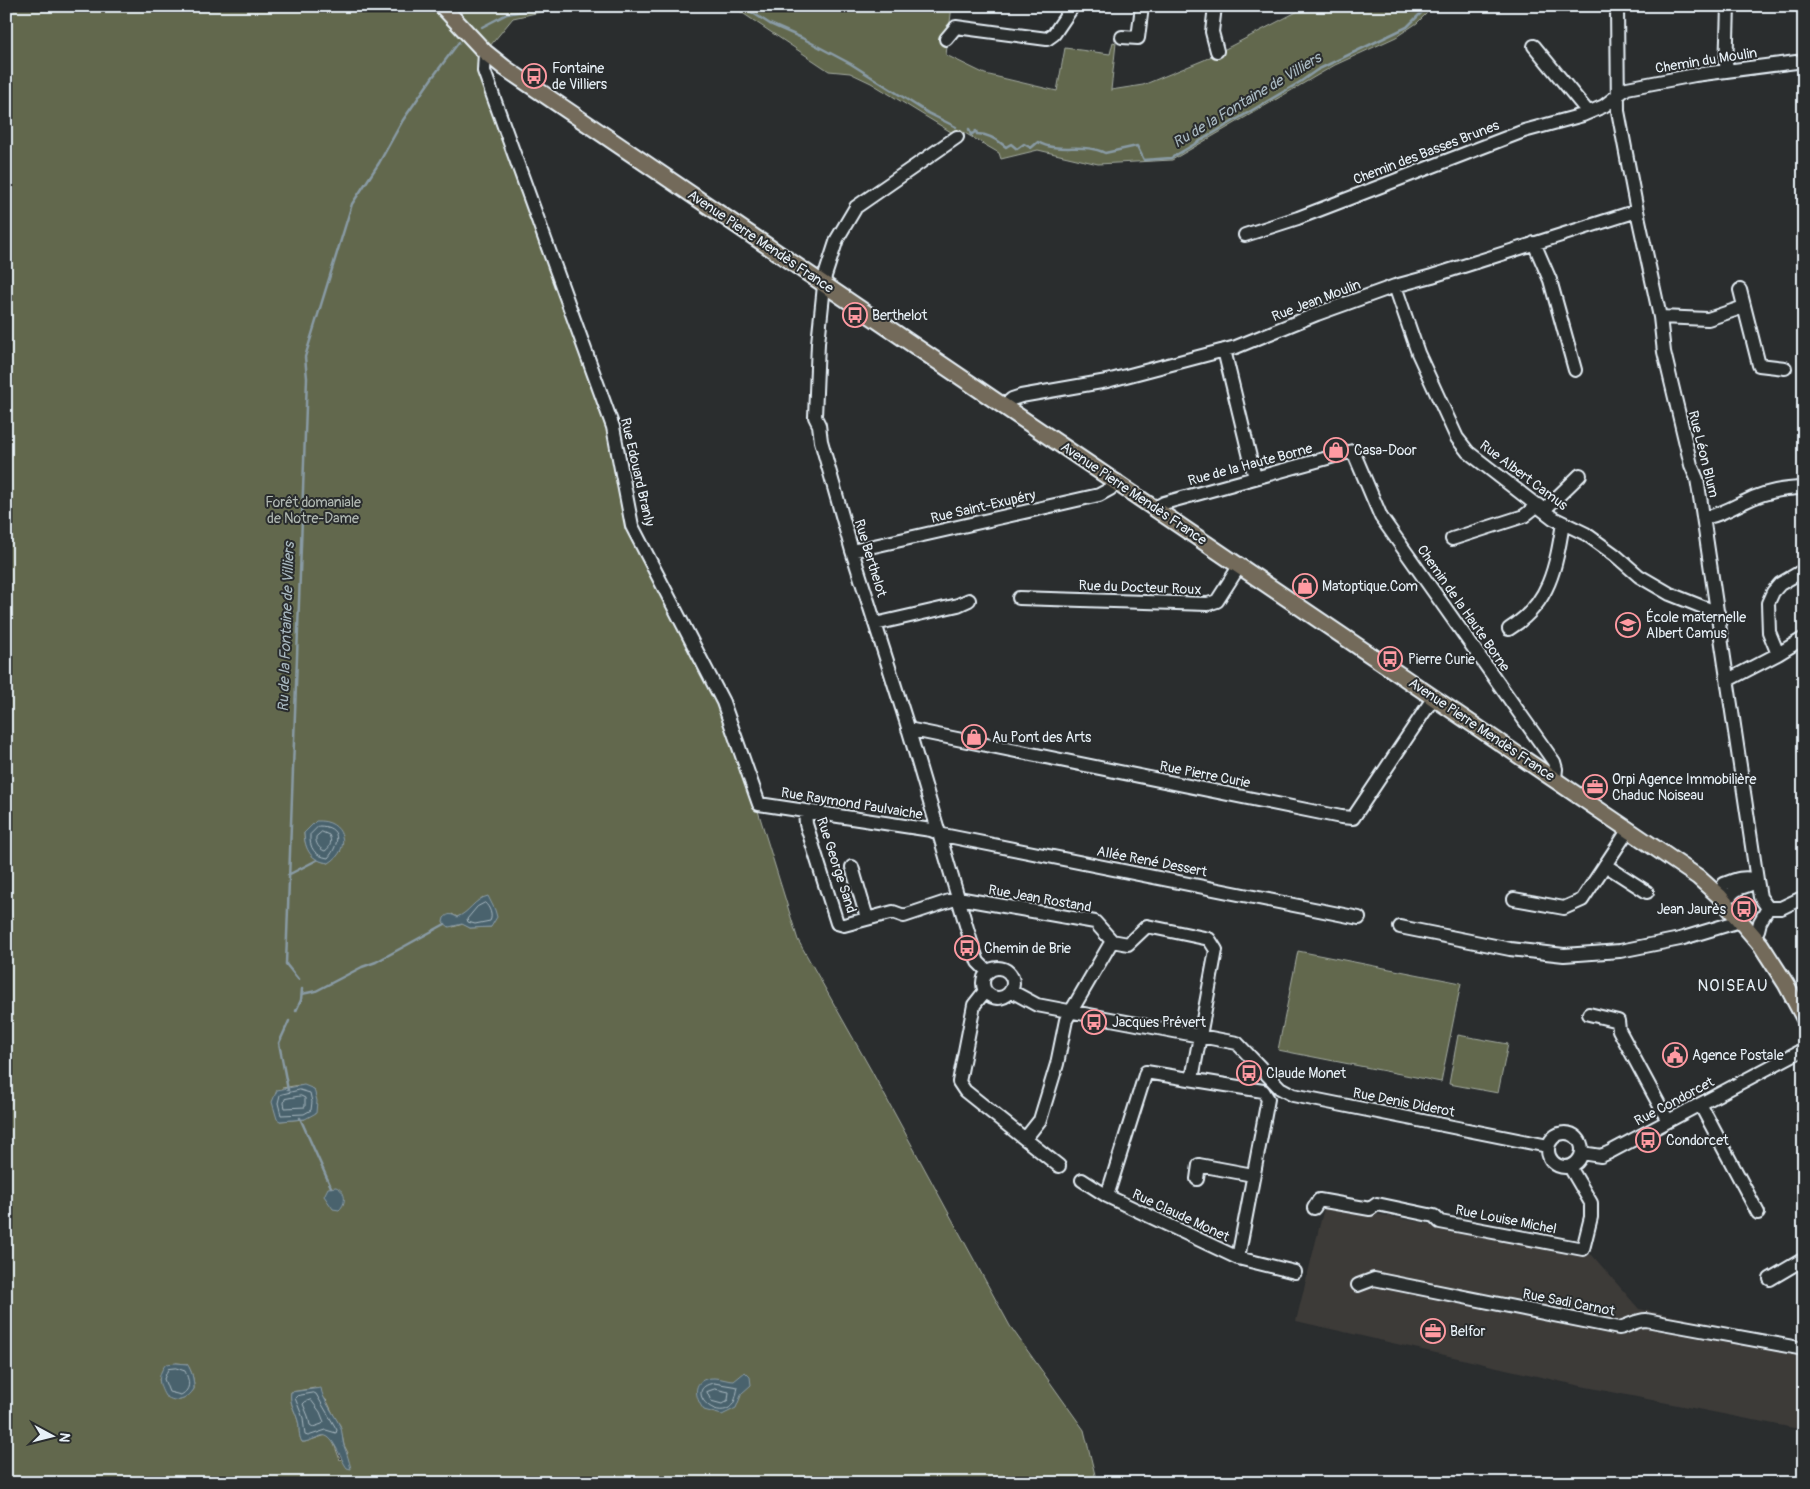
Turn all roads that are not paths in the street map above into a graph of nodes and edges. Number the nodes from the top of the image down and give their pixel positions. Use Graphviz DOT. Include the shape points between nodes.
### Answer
graph roads {
  1 [pos="442,6"];
  2 [pos="1073,6"];
  3 [pos="1142,6"];
  4 [pos="1215,6"];
  5 [pos="1617,6"];
  6 [pos="1728,6"];
  7 [pos="1122,37"];
  8 [pos="946,39"];
  9 [pos="1534,46"];
  10 [pos="1217,51"];
  11 [pos="485,52"];
  12 [pos="1804,61"];
  13 [pos="1726,70"];
  14 [pos="1617,96"];
  15 [pos="1588,112"];
  16 [pos="957,137"];
  17 [pos="1637,211"];
  18 [pos="1245,236"];
  19 [pos="1534,243"];
  20 [pos="824,284"];
  21 [pos="1395,286"];
  22 [pos="1740,290"];
  23 [pos="1744,307"];
  24 [pos="1660,317"];
  25 [pos="1224,350"];
  26 [pos="1785,368"];
  27 [pos="1575,370"];
  28 [pos="1005,406"];
  29 [pos="1353,451"];
  30 [pos="1580,475"];
  31 [pos="1255,478"];
  32 [pos="1116,482"];
  33 [pos="1804,488"];
  34 [pos="1156,508"];
  35 [pos="1541,508"];
  36 [pos="1704,518"];
  37 [pos="1563,523"];
  38 [pos="1452,540"];
  39 [pos="852,551"];
  40 [pos="1240,565"];
  41 [pos="1804,570"];
  42 [pos="1019,598"];
  43 [pos="969,600"];
  44 [pos="1718,613"];
  45 [pos="875,624"];
  46 [pos="1509,629"];
  47 [pos="1804,638"];
  48 [pos="1778,654"];
  49 [pos="1728,680"];
  50 [pos="1434,696"];
  51 [pos="908,729"];
  52 [pos="1555,778"];
  53 [pos="759,804"];
  54 [pos="805,811"];
  55 [pos="1629,829"];
  56 [pos="940,834"];
  57 [pos="1605,865"];
  58 [pos="852,867"];
  59 [pos="1757,880"];
  60 [pos="1647,892"];
  61 [pos="1724,897"];
  62 [pos="1804,897"];
  63 [pos="958,898"];
  64 [pos="1514,899"];
  65 [pos="1768,908"];
  66 [pos="867,918"];
  67 [pos="1359,918"];
  68 [pos="1740,921"];
  69 [pos="1400,927"];
  70 [pos="1758,930"];
  71 [pos="1112,941"];
  72 [pos="988,972"];
  73 [pos="1786,984"];
  74 [pos="985,991"];
  75 [pos="1011,991"];
  76 [pos="1071,1011"];
  77 [pos="1589,1014"];
  78 [pos="1804,1018"];
  79 [pos="1199,1036"];
  80 [pos="1804,1049"];
  81 [pos="1192,1079"];
  82 [pos="1700,1104"];
  83 [pos="1668,1121"];
  84 [pos="1025,1139"];
  85 [pos="1548,1146"];
  86 [pos="1582,1153"];
  87 [pos="1059,1166"];
  88 [pos="1570,1167"];
  89 [pos="1253,1175"];
  90 [pos="1197,1179"];
  91 [pos="1082,1180"];
  92 [pos="1107,1196"];
  93 [pos="1314,1208"];
  94 [pos="1758,1213"];
  95 [pos="1238,1258"];
  96 [pos="1804,1259"];
  97 [pos="1296,1272"];
  98 [pos="1770,1279"];
  99 [pos="1358,1285"];
  100 [pos="1804,1350"];
  1 -- 11 [label="main road, Avenue Pierre Mendès France"];
  2 -- 8 [label="street" via="1047,39 956,27"];
  3 -- 7 [label="street" via="1138,38"];
  4 -- 10 [label="street" via="1212,32"];
  5 -- 14 [label="street, Rue Léon Blum"];
  6 -- 13 [label="street"];
  9 -- 15 [label="street"];
  11 -- 20 [label="main road, Avenue Pierre Mendès France"];
  11 -- 53 [label="street, Rue Edouard Branly" via="484,71 613,427 632,526 723,702"];
  12 -- 13 [label="street, Chemin du Moulin"];
  13 -- 14 [label="street, Chemin du Moulin" via="1627,88"];
  14 -- 15 [label="street, Chemin des Basses Brunes"];
  14 -- 17 [label="street, Rue Léon Blum"];
  15 -- 18 [label="street, Chemin des Basses Brunes" via="1524,131"];
  16 -- 20 [label="street, Rue Berthelot" via="856,208 837,239"];
  17 -- 19 [label="street, Rue Jean Moulin"];
  17 -- 24 [label="street, Rue Léon Blum"];
  19 -- 21 [label="street, Rue Jean Moulin"];
  19 -- 27 [label="street" via="1550,280"];
  20 -- 28 [label="main road, Avenue Pierre Mendès France"];
  20 -- 39 [label="street, Rue Berthelot" via="815,417"];
  21 -- 25 [label="street, Rue Jean Moulin"];
  21 -- 35 [label="street, Rue Albert Camus" via="1418,353 1458,438 1468,452"];
  22 -- 23 [label="street"];
  23 -- 24 [label="street" via="1708,319"];
  23 -- 26 [label="street" via="1760,365"];
  24 -- 36 [label="street, Rue Léon Blum" via="1664,352"];
  25 -- 28 [label="street, Rue Jean Moulin" via="1107,381 1021,396"];
  25 -- 31 [label="street"];
  28 -- 32 [label="main road, Avenue Pierre Mendès France"];
  29 -- 31 [label="street, Rue de la Haute Borne"];
  29 -- 52 [label="street, Chemin de la Haute Borne" via="1380,517 1554,762"];
  30 -- 35 [label="street"];
  31 -- 34 [label="street, Rue de la Haute Borne"];
  32 -- 34 [label="main road, Avenue Pierre Mendès France"];
  32 -- 39 [label="street, Rue Saint-Exupéry" via="1099,495"];
  33 -- 36 [label="street" via="1785,488"];
  34 -- 40 [label="main road, Avenue Pierre Mendès France"];
  35 -- 37 [label="street, Rue Albert Camus"];
  35 -- 38 [label="street"];
  36 -- 44 [label="street, Rue Léon Blum"];
  37 -- 44 [label="street, Rue Albert Camus" via="1586,534 1662,590"];
  37 -- 46 [label="street" via="1549,586 1520,622"];
  39 -- 45 [label="street, Rue Berthelot"];
  40 -- 42 [label="street, Rue du Docteur Roux" via="1217,601 1208,604"];
  40 -- 50 [label="main road, Avenue Pierre Mendès France"];
  41 -- 48 [label="street" via="1780,584 1768,603 1769,632"];
  43 -- 45 [label="street" via="958,606"];
  44 -- 49 [label="street, Rue Léon Blum"];
  45 -- 51 [label="street, Rue Berthelot"];
  47 -- 48 [label="street"];
  48 -- 49 [label="street"];
  49 -- 59 [label="street, Rue Léon Blum"];
  50 -- 51 [label="street, Rue Pierre Curie" via="1352,818"];
  50 -- 52 [label="main road, Avenue Pierre Mendès France"];
  51 -- 56 [label="street, Rue Berthelot"];
  52 -- 55 [label="main road, Avenue Pierre Mendès France"];
  53 -- 54 [label="street, Rue Raymond Paulvaiche"];
  54 -- 56 [label="street, Rue Raymond Paulvaiche"];
  54 -- 66 [label="street, Rue George Sand" via="806,824 837,923 844,925"];
  55 -- 57 [label="street"];
  55 -- 61 [label="main road, Avenue Pierre Mendès France"];
  56 -- 63 [label="street"];
  56 -- 67 [label="street, Allée René Dessert"];
  57 -- 60 [label="street"];
  57 -- 64 [label="street" via="1582,900 1564,908"];
  58 -- 66 [label="street"];
  59 -- 61 [label="street"];
  59 -- 65 [label="street, Rue Léon Blum" via="1760,897"];
  61 -- 68 [label="main road, Avenue Pierre Mendès France"];
  61 -- 70 [label="main road, Avenue Pierre Mendès France"];
  62 -- 65 [label="street" via="1782,908"];
  63 -- 66 [label="street, Rue George Sand" via="904,916 893,912"];
  63 -- 71 [label="street, Rue Jean Rostand" via="1094,922"];
  63 -- 72 [label="street" via="978,962"];
  65 -- 70 [label="street"];
  68 -- 69 [label="street" via="1680,939 1620,950 1564,955"];
  68 -- 73 [label="main road, Avenue Pierre Mendès France" via="1761,945"];
  70 -- 73 [label="main road, Avenue Pierre Mendès France" via="1785,974"];
  71 -- 76 [label="street"];
  71 -- 79 [label="street" via="1128,944 1147,926 1209,939 1216,950"];
  72 -- 74 [label="street" via="983,981"];
  72 -- 75 [label="street" via="996,968 1006,970 1012,977"];
  73 -- 78 [label="main road, Avenue Pierre Mendès France"];
  74 -- 75 [label="street" via="998,998"];
  74 -- 84 [label="street" via="974,1005 959,1082 965,1091"];
  75 -- 76 [label="street, Rue Denis Diderot" via="1038,1005"];
  76 -- 79 [label="street, Rue Denis Diderot"];
  76 -- 84 [label="street" via="1040,1120"];
  77 -- 83 [label="street" via="1618,1021 1619,1030"];
  79 -- 81 [label="street"];
  79 -- 85 [label="street, Rue Denis Diderot" via="1237,1043 1280,1088 1293,1095"];
  80 -- 82 [label="street, Rue Condorcet"];
  81 -- 89 [label="street, Rue Claude Monet" via="1263,1091 1268,1099"];
  81 -- 92 [label="street, Rue Claude Monet" via="1146,1072"];
  82 -- 83 [label="street, Rue Condorcet"];
  82 -- 94 [label="street"];
  83 -- 86 [label="street, Rue Condorcet" via="1601,1156"];
  84 -- 87 [label="street"];
  85 -- 86 [label="street" via="1560,1133 1572,1134 1581,1142"];
  85 -- 88 [label="street" via="1553,1162"];
  86 -- 88 [label="street" via="1578,1162"];
  88 -- 93 [label="street, Rue Louise Michel" via="1591,1203 1583,1249 1440,1222 1434,1216 1377,1204 1370,1209 1320,1200"];
  89 -- 90 [label="street" via="1199,1165"];
  89 -- 95 [label="street, Rue Claude Monet"];
  91 -- 92 [label="street"];
  92 -- 95 [label="street, Rue Claude Monet"];
  95 -- 97 [label="street"];
  96 -- 98 [label="street"];
  99 -- 100 [label="street, Rue Sadi Carnot" via="1374,1279 1619,1328 1646,1320"];
}
